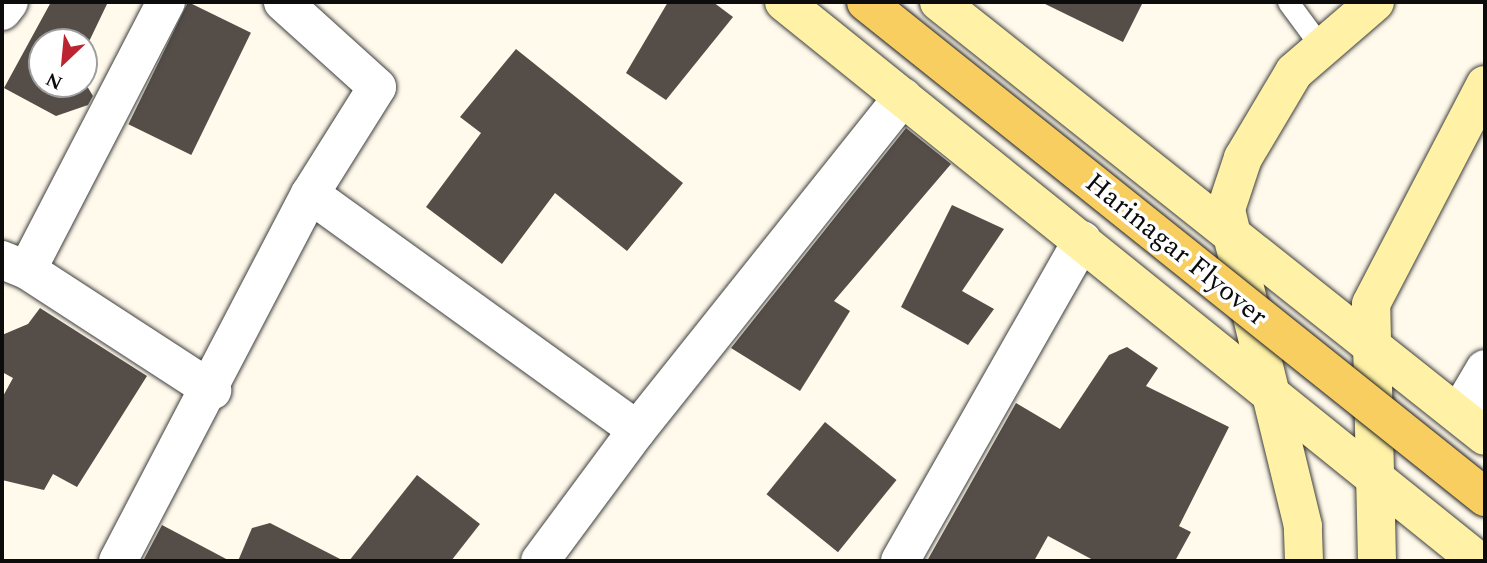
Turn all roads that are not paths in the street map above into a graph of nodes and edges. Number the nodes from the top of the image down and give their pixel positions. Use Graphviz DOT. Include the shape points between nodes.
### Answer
graph roads {
  1 [pos="9,2"];
  2 [pos="166,2"];
  3 [pos="283,2"];
  4 [pos="784,2"];
  5 [pos="866,2"];
  6 [pos="939,2"];
  7 [pos="1287,2"];
  8 [pos="1376,2"];
  9 [pos="2,11"];
  10 [pos="1322,48"];
  11 [pos="1485,85"];
  12 [pos="903,97"];
  13 [pos="310,194"];
  14 [pos="1233,237"];
  15 [pos="1082,240"];
  16 [pos="15,265"];
  17 [pos="1372,346"];
  18 [pos="1485,369"];
  19 [pos="212,390"];
  20 [pos="1271,392"];
  21 [pos="1472,424"];
  22 [pos="637,430"];
  23 [pos="1374,476"];
  24 [pos="1485,497"];
  25 [pos="118,561"];
  26 [pos="540,561"];
  27 [pos="900,561"];
  28 [pos="1304,561"];
  29 [pos="1377,561"];
  30 [pos="1478,561"];
  1 -- 9 [label="street"];
  2 -- 16 [label="street"];
  3 -- 13 [label="street" via="377,87"];
  4 -- 12 [label="street"];
  5 -- 24 [label="main road, Harinagar Flyover, bridge"];
  6 -- 14 [label="street"];
  7 -- 10 [label="lane"];
  8 -- 10 [label="street"];
  10 -- 14 [label="street" via="1294,72 1243,158 1226,209"];
  11 -- 17 [label="street" via="1371,304"];
  12 -- 15 [label="street"];
  12 -- 22 [label="street"];
  13 -- 19 [label="street"];
  13 -- 22 [label="street"];
  14 -- 17 [label="street"];
  14 -- 20 [label="street"];
  15 -- 20 [label="street"];
  15 -- 27 [label="street"];
  16 -- 19 [label="street"];
  17 -- 21 [label="street"];
  17 -- 23 [label="street"];
  18 -- 21 [label="street"];
  19 -- 25 [label="street"];
  20 -- 23 [label="street"];
  20 -- 28 [label="street" via="1303,526"];
  22 -- 26 [label="street"];
  23 -- 29 [label="street"];
  23 -- 30 [label="street"];
}
